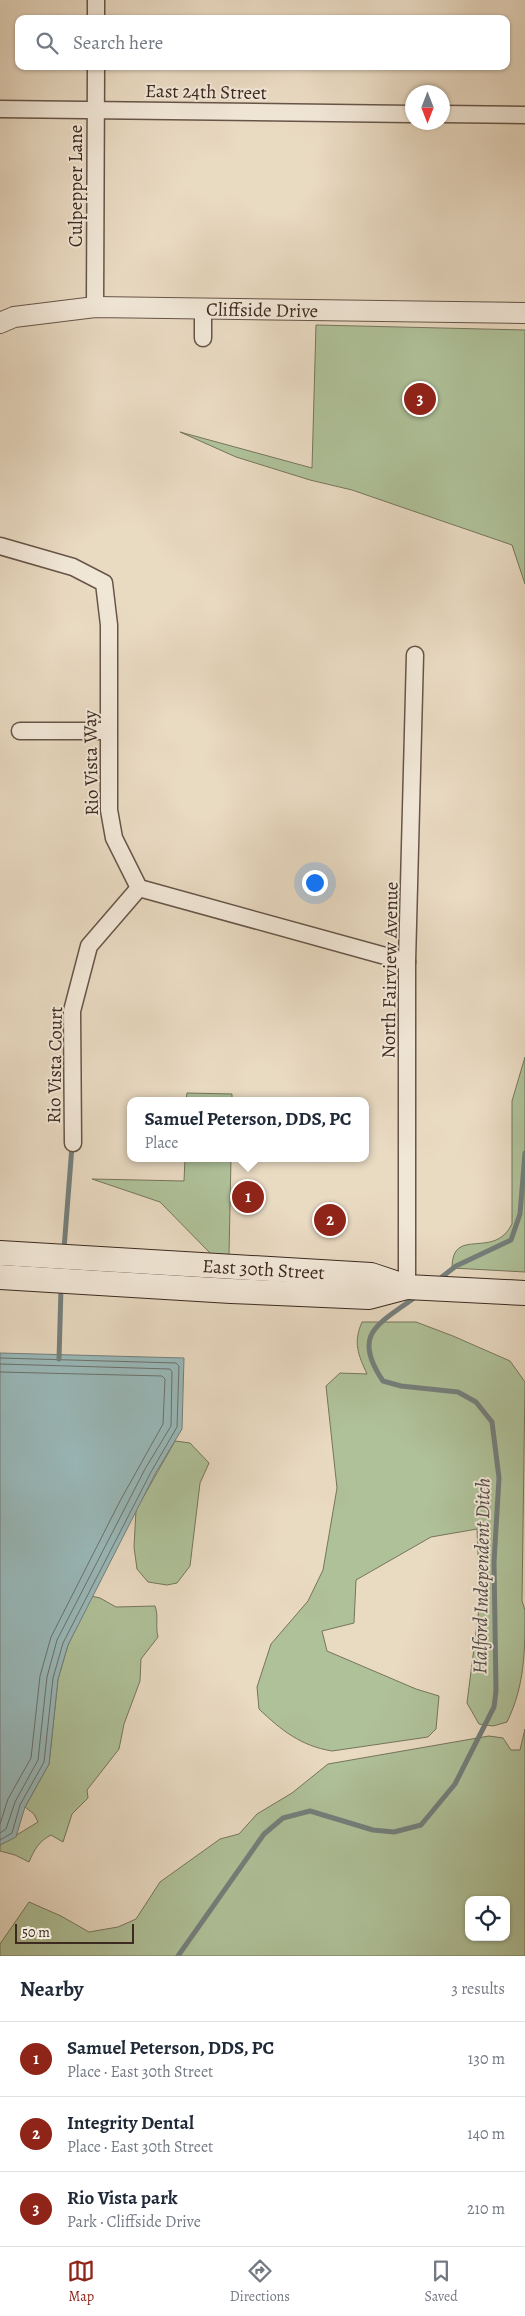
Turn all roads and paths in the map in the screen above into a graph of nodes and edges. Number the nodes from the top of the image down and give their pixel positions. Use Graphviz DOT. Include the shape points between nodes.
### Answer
graph roads {
  1 [pos="96,0"];
  2 [pos="96,15"];
  3 [pos="96,70"];
  4 [pos="0,109"];
  5 [pos="95,110"];
  6 [pos="405,114"];
  7 [pos="450,114"];
  8 [pos="525,115"];
  9 [pos="95,307"];
  10 [pos="202,309"];
  11 [pos="525,312"];
  12 [pos="0,323"];
  13 [pos="203,338"];
  14 [pos="0,546"];
  15 [pos="415,655"];
  16 [pos="20,731"];
  17 [pos="108,731"];
  18 [pos="139,888"];
  19 [pos="408,962"];
  20 [pos="73,1143"];
  21 [pos="0,1253"];
  22 [pos="0,1277"];
  23 [pos="408,1287"];
  24 [pos="525,1293"];
  1 -- 2 [label="street"];
  3 -- 5 [label="street, Culpepper Lane"];
  4 -- 5 [label="street, East 24th Street"];
  5 -- 6 [label="street, East 24th Street"];
  5 -- 9 [label="street, Culpepper Lane"];
  7 -- 8 [label="street"];
  9 -- 10 [label="street, Cliffside Drive"];
  9 -- 12 [label="street, Cliffside Drive" via="14,317"];
  10 -- 11 [label="street, Cliffside Drive"];
  10 -- 13 [label="street"];
  14 -- 17 [label="street, Rio Vista Way" via="73,567 104,584 109,625"];
  15 -- 19 [label="street, North Fairview Avenue"];
  16 -- 17 [label="street"];
  17 -- 18 [label="street, Rio Vista Way" via="109,810 114,838"];
  18 -- 19 [label="street"];
  18 -- 20 [label="street, Rio Vista Court" via="89,946 72,1011"];
  19 -- 23 [label="street, North Fairview Avenue"];
  21 -- 23 [label="main road, East 30th Street" via="371,1275"];
  22 -- 23 [label="main road" via="369,1297"];
  23 -- 24 [label="main road, East 30th Street"];
}
